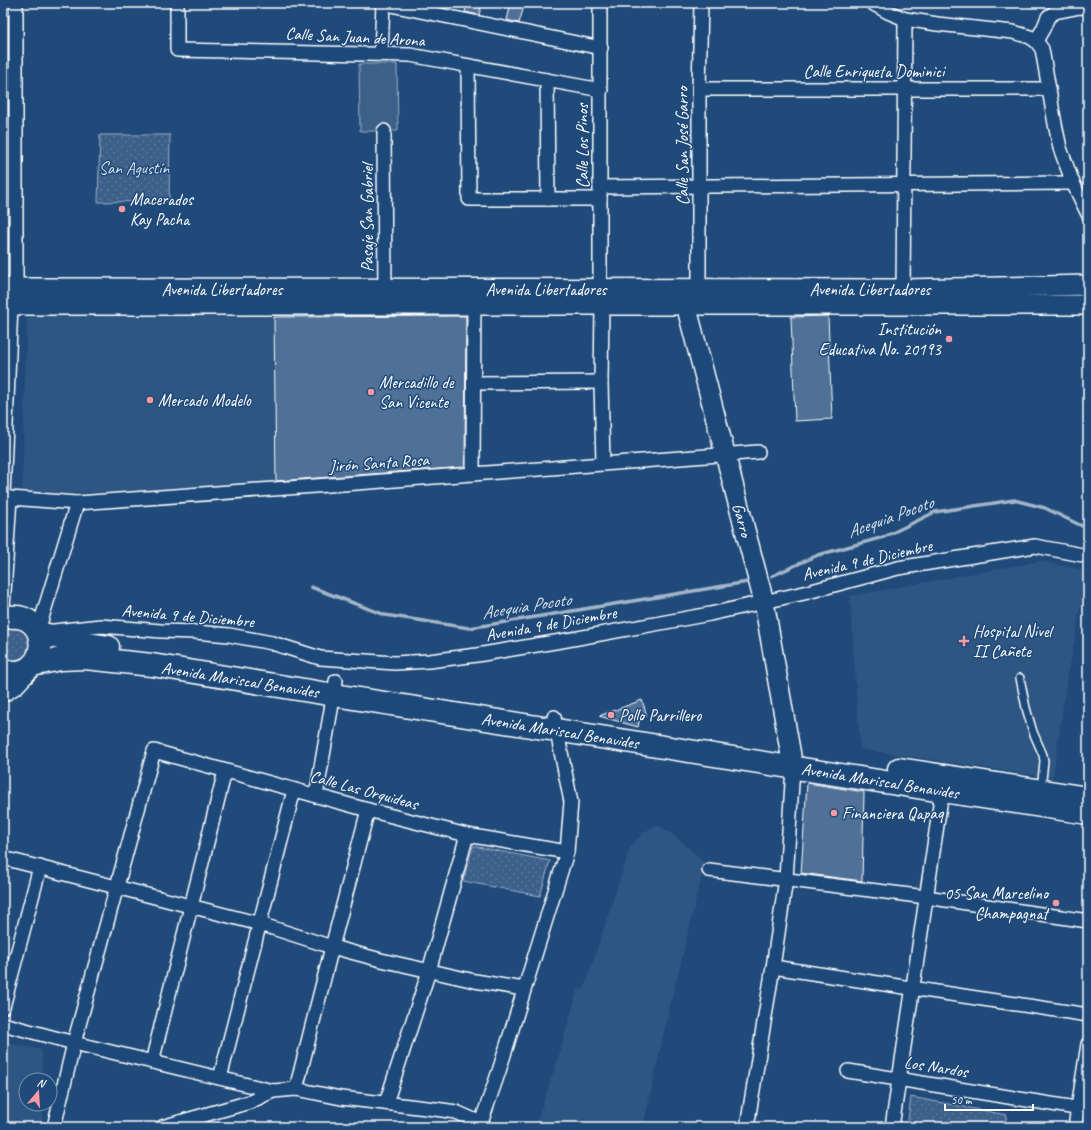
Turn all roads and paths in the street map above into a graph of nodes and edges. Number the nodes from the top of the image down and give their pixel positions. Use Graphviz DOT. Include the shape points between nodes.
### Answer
graph roads {
  1 [pos="16,3"];
  2 [pos="177,3"];
  3 [pos="382,3"];
  4 [pos="600,3"];
  5 [pos="701,3"];
  6 [pos="872,3"];
  7 [pos="1088,8"];
  8 [pos="905,19"];
  9 [pos="1036,41"];
  10 [pos="601,48"];
  11 [pos="381,54"];
  12 [pos="468,66"];
  13 [pos="547,80"];
  14 [pos="699,89"];
  15 [pos="904,89"];
  16 [pos="1049,89"];
  17 [pos="600,90"];
  18 [pos="384,131"];
  19 [pos="1073,183"];
  20 [pos="904,184"];
  21 [pos="700,186"];
  22 [pos="600,193"];
  23 [pos="548,199"];
  24 [pos="1088,214"];
  25 [pos="1088,285"];
  26 [pos="690,294"];
  27 [pos="385,297"];
  28 [pos="474,297"];
  29 [pos="601,297"];
  30 [pos="903,297"];
  31 [pos="10,298"];
  32 [pos="1088,305"];
  33 [pos="474,382"];
  34 [pos="602,382"];
  35 [pos="758,452"];
  36 [pos="725,454"];
  37 [pos="603,464"];
  38 [pos="473,474"];
  39 [pos="5,497"];
  40 [pos="77,503"];
  41 [pos="1088,556"];
  42 [pos="764,602"];
  43 [pos="3,608"];
  44 [pos="3,618"];
  45 [pos="39,632"];
  46 [pos="31,666"];
  47 [pos="3,670"];
  48 [pos="1020,678"];
  49 [pos="335,688"];
  50 [pos="3,691"];
  51 [pos="555,724"];
  52 [pos="792,760"];
  53 [pos="225,771"];
  54 [pos="943,784"];
  55 [pos="294,790"];
  56 [pos="316,796"];
  57 [pos="1040,798"];
  58 [pos="1088,798"];
  59 [pos="368,810"];
  60 [pos="1088,813"];
  61 [pos="467,835"];
  62 [pos="567,852"];
  63 [pos="3,858"];
  64 [pos="40,867"];
  65 [pos="709,870"];
  66 [pos="786,880"];
  67 [pos="116,887"];
  68 [pos="926,897"];
  69 [pos="191,906"];
  70 [pos="1088,921"];
  71 [pos="260,924"];
  72 [pos="332,948"];
  73 [pos="773,967"];
  74 [pos="429,971"];
  75 [pos="912,988"];
  76 [pos="524,989"];
  77 [pos="3,1007"];
  78 [pos="1088,1015"];
  79 [pos="3,1024"];
  80 [pos="74,1043"];
  81 [pos="1088,1044"];
  82 [pos="152,1062"];
  83 [pos="848,1072"];
  84 [pos="220,1078"];
  85 [pos="899,1080"];
  86 [pos="296,1089"];
  87 [pos="273,1091"];
  88 [pos="386,1103"];
  89 [pos="1083,1109"];
  90 [pos="483,1125"];
  91 [pos="54,1127"];
  92 [pos="162,1127"];
  93 [pos="747,1127"];
  94 [pos="892,1127"];
  95 [pos="1075,1127"];
  1 -- 31 [label="street"];
  2 -- 11 [label="street, Calle San Juan de Arona" via="177,50"];
  3 -- 10 [label="street"];
  3 -- 11 [label="street"];
  4 -- 10 [label="street, Calle Los Pinos"];
  5 -- 14 [label="street, Calle San José Garro"];
  6 -- 8 [label="street"];
  7 -- 9 [label="street" via="1054,12 1048,17"];
  8 -- 9 [label="street" via="1013,32"];
  8 -- 15 [label="street"];
  9 -- 16 [label="street" via="1042,48"];
  10 -- 17 [label="street, Calle Los Pinos"];
  11 -- 12 [label="street, Calle San Juan de Arona" via="410,55"];
  12 -- 13 [label="street, Calle San Juan de Arona"];
  12 -- 23 [label="street" via="469,199"];
  13 -- 17 [label="street, Calle San Juan de Arona"];
  13 -- 23 [label="street"];
  14 -- 15 [label="street, Calle Enriqueta Dominici"];
  14 -- 21 [label="street, Calle San José Garro"];
  15 -- 16 [label="street, Calle Enriqueta Dominici"];
  15 -- 20 [label="street"];
  16 -- 19 [label="street" via="1060,148"];
  17 -- 22 [label="street, Calle Los Pinos"];
  18 -- 27 [label="street, Pasaje San Gabriel"];
  19 -- 20 [label="street"];
  19 -- 24 [label="street"];
  20 -- 21 [label="street"];
  20 -- 30 [label="street"];
  21 -- 22 [label="street"];
  21 -- 26 [label="street, Calle San José Garro"];
  22 -- 23 [label="street"];
  22 -- 29 [label="street, Calle Los Pinos"];
  25 -- 30 [label="street, Avenida Libertadores"];
  26 -- 29 [label="street, Avenida Libertadores"];
  26 -- 30 [label="street, Avenida Libertadores"];
  26 -- 36 [label="street, Garro"];
  27 -- 28 [label="street, Avenida Libertadores"];
  27 -- 31 [label="street, Avenida Libertadores"];
  28 -- 29 [label="street, Avenida Libertadores"];
  28 -- 33 [label="street"];
  29 -- 34 [label="street, Calle Los Pinos"];
  30 -- 32 [label="street, Avenida Libertadores"];
  31 -- 39 [label="street"];
  33 -- 34 [label="street"];
  33 -- 38 [label="street"];
  34 -- 37 [label="street, Calle Los Pinos"];
  35 -- 36 [label="street, Jirón Santa Rosa"];
  36 -- 37 [label="street, Jirón Santa Rosa"];
  36 -- 42 [label="street, Garro"];
  37 -- 38 [label="street, Jirón Santa Rosa"];
  38 -- 40 [label="street, Jirón Santa Rosa"];
  39 -- 40 [label="street, Jirón Santa Rosa"];
  39 -- 43 [label="street"];
  40 -- 45 [label="street"];
  41 -- 42 [label="street, Avenida 9 de Diciembre" via="1035,546 898,568"];
  42 -- 45 [label="street, Avenida 9 de Diciembre" via="567,640 463,657 395,663 320,658 272,643 230,635 101,626"];
  42 -- 52 [label="street, Garro"];
  44 -- 45 [label="highway" via="15,616 27,619"];
  45 -- 46 [label="highway" via="40,652"];
  45 -- 49 [label="highway, Avenida Mariscal Benavides" via="93,645"];
  46 -- 47 [label="highway, Avenida Mariscal Benavides" via="19,672"];
  46 -- 49 [label="highway, Avenida Mariscal Benavides" via="60,659 85,658"];
  46 -- 50 [label="main road" via="14,684"];
  48 -- 57 [label="lane" via="1026,708 1044,761"];
  49 -- 51 [label="highway, Avenida Mariscal Benavides"];
  49 -- 56 [label="street"];
  51 -- 52 [label="highway, Avenida Mariscal Benavides"];
  51 -- 62 [label="street" via="571,802"];
  52 -- 54 [label="highway, Avenida Mariscal Benavides"];
  52 -- 66 [label="street"];
  53 -- 55 [label="street, Calle Las Orquideas"];
  53 -- 67 [label="street, Calle Las Orquideas" via="154,751"];
  53 -- 69 [label="street"];
  54 -- 57 [label="highway, Avenida Mariscal Benavides"];
  54 -- 68 [label="street"];
  55 -- 56 [label="street, Calle Las Orquideas"];
  55 -- 71 [label="street"];
  56 -- 59 [label="street, Calle Las Orquideas"];
  57 -- 58 [label="highway, Avenida Mariscal Benavides"];
  57 -- 60 [label="highway, Avenida Mariscal Benavides"];
  59 -- 61 [label="street, Calle Las Orquideas"];
  59 -- 72 [label="street"];
  61 -- 62 [label="street, Calle Las Orquideas"];
  61 -- 74 [label="street"];
  62 -- 76 [label="street"];
  63 -- 64 [label="street"];
  64 -- 67 [label="street"];
  64 -- 77 [label="street"];
  65 -- 66 [label="street"];
  66 -- 68 [label="street"];
  66 -- 73 [label="street"];
  67 -- 69 [label="street"];
  67 -- 80 [label="street"];
  68 -- 70 [label="street"];
  68 -- 75 [label="street"];
  69 -- 71 [label="street"];
  69 -- 82 [label="street"];
  71 -- 72 [label="street"];
  71 -- 84 [label="street"];
  72 -- 74 [label="street"];
  72 -- 86 [label="street"];
  73 -- 75 [label="street"];
  73 -- 93 [label="street"];
  74 -- 76 [label="street"];
  74 -- 88 [label="street"];
  75 -- 78 [label="street"];
  75 -- 85 [label="street"];
  76 -- 90 [label="street"];
  79 -- 80 [label="street"];
  80 -- 82 [label="street"];
  80 -- 91 [label="street"];
  81 -- 89 [label="street"];
  82 -- 84 [label="street"];
  83 -- 85 [label="street, Los Nardos"];
  84 -- 87 [label="street"];
  85 -- 89 [label="street, Los Nardos"];
  85 -- 94 [label="street"];
  86 -- 87 [label="street"];
  86 -- 88 [label="street"];
  87 -- 92 [label="street" via="250,1102"];
  88 -- 90 [label="street" via="456,1112"];
  89 -- 95 [label="street"];
}
